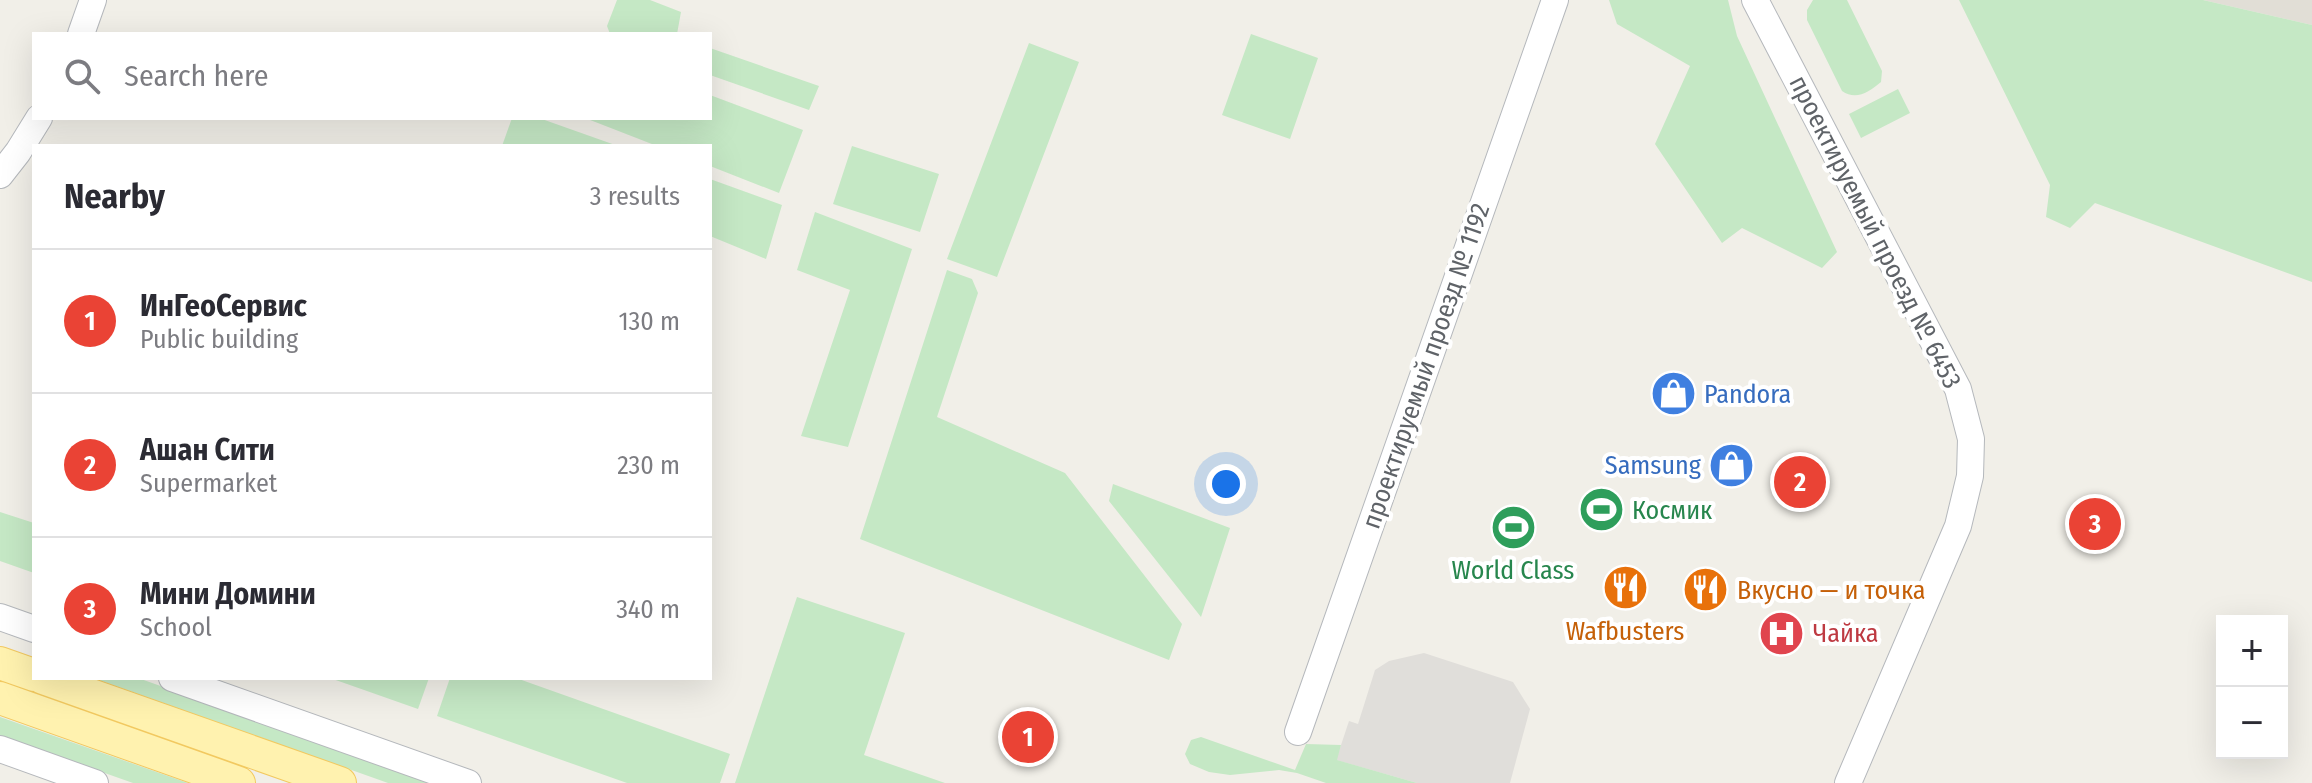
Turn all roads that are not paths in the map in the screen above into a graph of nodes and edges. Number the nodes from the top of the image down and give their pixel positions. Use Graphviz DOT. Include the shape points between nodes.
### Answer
graph roads {
  1 [pos="93,0"];
  2 [pos="1555,0"];
  3 [pos="1755,0"];
  4 [pos="82,32"];
  5 [pos="38,120"];
  6 [pos="18,152"];
  7 [pos="0,175"];
  8 [pos="0,196"];
  9 [pos="0,617"];
  10 [pos="32,628"];
  11 [pos="0,663"];
  12 [pos="32,674"];
  13 [pos="49,680"];
  14 [pos="178,680"];
  15 [pos="0,698"];
  16 [pos="1298,732"];
  17 [pos="0,749"];
  18 [pos="95,783"];
  19 [pos="239,783"];
  20 [pos="340,783"];
  21 [pos="468,783"];
  22 [pos="1848,783"];
  1 -- 4 [label="street"];
  2 -- 16 [label="street, проектируемый проезд № 1192"];
  3 -- 22 [label="street, проектируемый проезд № 6453" via="1958,389 1971,439 1970,476 1958,526"];
  5 -- 6 [label="street"];
  6 -- 7 [label="street"];
  6 -- 8 [label="street"];
  9 -- 10 [label="street"];
  11 -- 12 [label="main road"];
  13 -- 20 [label="main road"];
  14 -- 21 [label="street"];
  15 -- 19 [label="main road"];
  17 -- 18 [label="street"];
}
